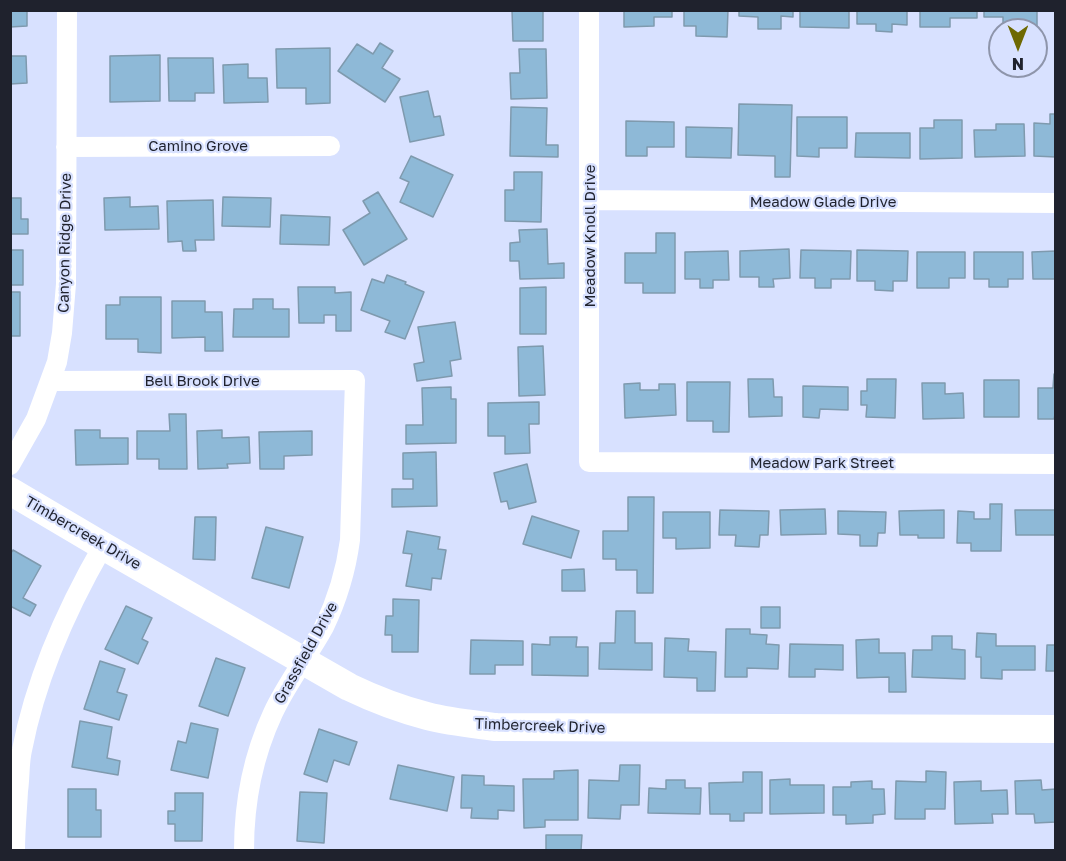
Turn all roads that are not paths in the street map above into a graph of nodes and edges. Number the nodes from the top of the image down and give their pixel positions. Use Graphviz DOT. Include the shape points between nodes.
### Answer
graph roads {
  1 [pos="67,10"];
  2 [pos="590,10"];
  3 [pos="330,146"];
  4 [pos="66,147"];
  5 [pos="590,200"];
  6 [pos="1056,203"];
  7 [pos="50,381"];
  8 [pos="355,381"];
  9 [pos="589,462"];
  10 [pos="1056,464"];
  11 [pos="10,465"];
  12 [pos="10,491"];
  13 [pos="102,546"];
  14 [pos="303,661"];
  15 [pos="1056,729"];
  16 [pos="13,841"];
  17 [pos="244,850"];
  1 -- 4 [label="street, Canyon Ridge Drive"];
  2 -- 5 [label="street, Meadow Knoll Drive"];
  3 -- 4 [label="street, Camino Grove"];
  4 -- 7 [label="street, Canyon Ridge Drive" via="66,284 62,333"];
  5 -- 6 [label="street, Meadow Glade Drive"];
  5 -- 9 [label="street, Meadow Knoll Drive"];
  7 -- 8 [label="street, Bell Brook Drive"];
  7 -- 11 [label="street, Canyon Ridge Drive" via="36,419"];
  8 -- 14 [label="street, Grassfield Drive" via="347,560 324,627"];
  9 -- 10 [label="street, Meadow Park Street"];
  12 -- 13 [label="street, Timbercreek Drive"];
  13 -- 14 [label="street, Timbercreek Drive"];
  13 -- 16 [label="street" via="45,665 21,751"];
  14 -- 15 [label="street, Timbercreek Drive" via="377,700 428,717 496,727"];
  14 -- 17 [label="street, Grassfield Drive" via="273,712 253,765 246,801"];
}
